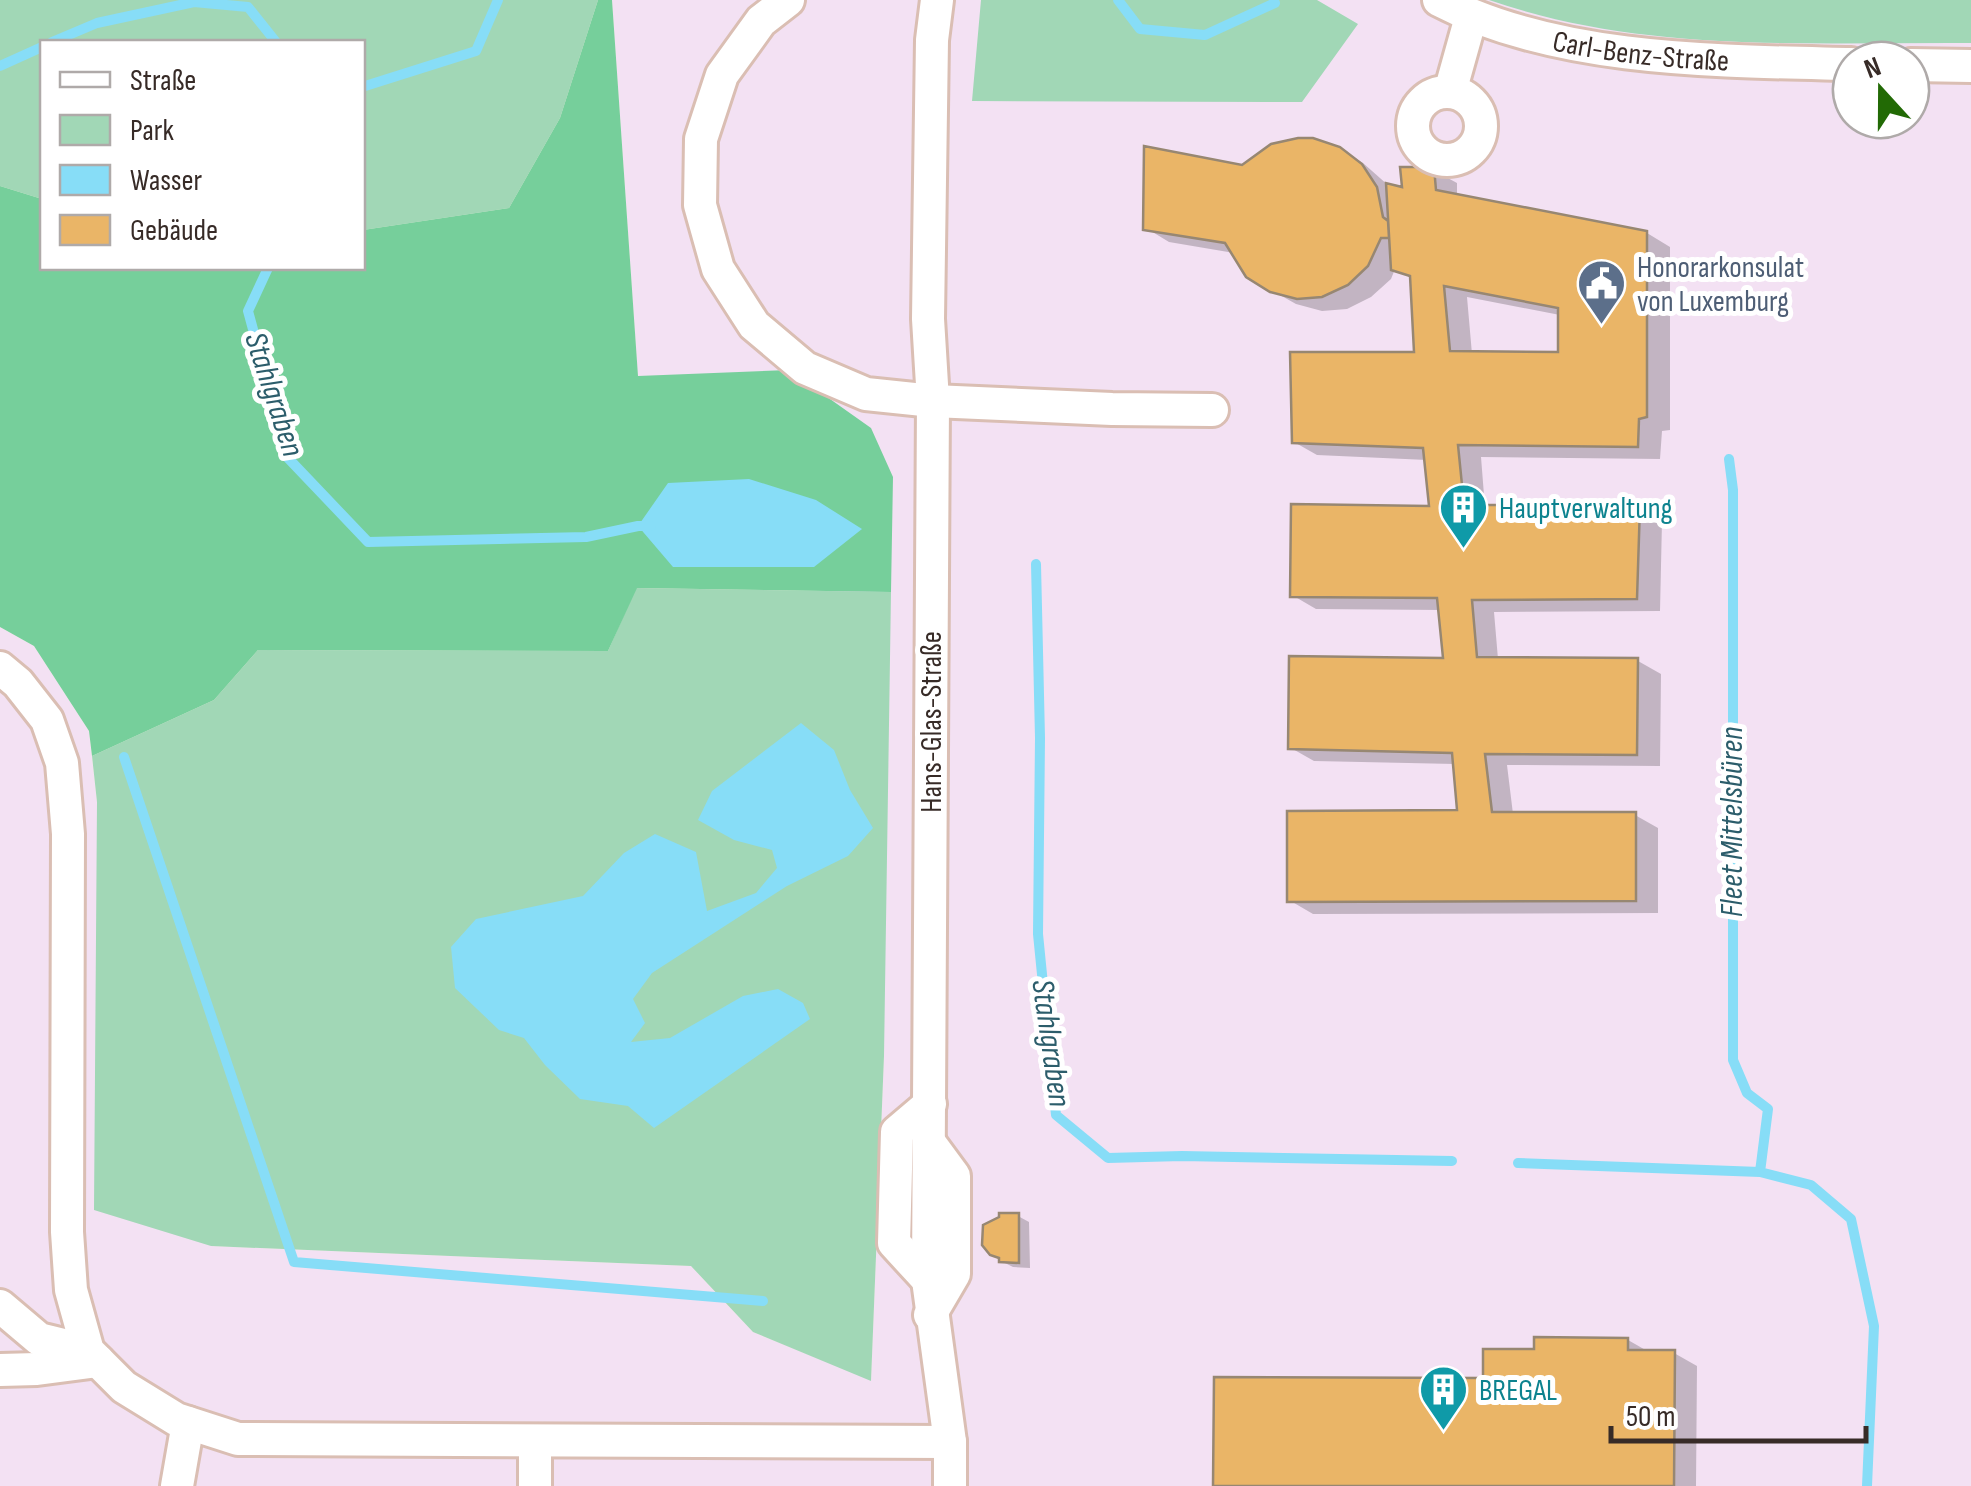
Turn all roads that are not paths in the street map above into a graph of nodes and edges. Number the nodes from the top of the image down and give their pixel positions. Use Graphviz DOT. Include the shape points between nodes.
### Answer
graph roads {
  1 [pos="788,0"];
  2 [pos="937,0"];
  3 [pos="1440,0"];
  4 [pos="1472,17"];
  5 [pos="1831,64"];
  6 [pos="1931,65"];
  7 [pos="1971,66"];
  8 [pos="1450,92"];
  9 [pos="933,401"];
  10 [pos="1212,410"];
  11 [pos="0,668"];
  12 [pos="930,1104"];
  13 [pos="929,1142"];
  14 [pos="928,1280"];
  15 [pos="0,1306"];
  16 [pos="930,1315"];
  17 [pos="93,1356"];
  18 [pos="0,1370"];
  19 [pos="188,1423"];
  20 [pos="535,1440"];
  21 [pos="950,1442"];
  22 [pos="177,1486"];
  23 [pos="535,1486"];
  24 [pos="950,1486"];
  1 -- 9 [label="street" via="761,21 722,76 702,139 700,205 718,269 754,325 805,368 866,394"];
  2 -- 9 [label="street, Hans-Glas-Straße" via="928,319"];
  3 -- 4 [label="street, Carl-Benz-Straße"];
  4 -- 5 [label="street, Carl-Benz-Straße" via="1548,38 1685,60"];
  4 -- 8 [label="street"];
  6 -- 7 [label="street"];
  9 -- 10 [label="street"];
  9 -- 12 [label="street, Hans-Glas-Straße"];
  11 -- 17 [label="street" via="46,720 62,763 68,834 67,1232 71,1290"];
  12 -- 13 [label="street, Hans-Glas-Straße"];
  12 -- 14 [label="street" via="897,1132 894,1243"];
  13 -- 14 [label="street, Hans-Glas-Straße"];
  13 -- 16 [label="street" via="954,1176 954,1274"];
  14 -- 16 [label="street, Hans-Glas-Straße"];
  15 -- 17 [label="street" via="38,1339"];
  16 -- 21 [label="street, Hans-Glas-Straße"];
  17 -- 18 [label="street"];
  17 -- 19 [label="street" via="124,1387"];
  19 -- 20 [label="street" via="238,1439"];
  19 -- 22 [label="street"];
  20 -- 21 [label="street"];
  20 -- 23 [label="street"];
  21 -- 24 [label="street, Hans-Glas-Straße"];
}
